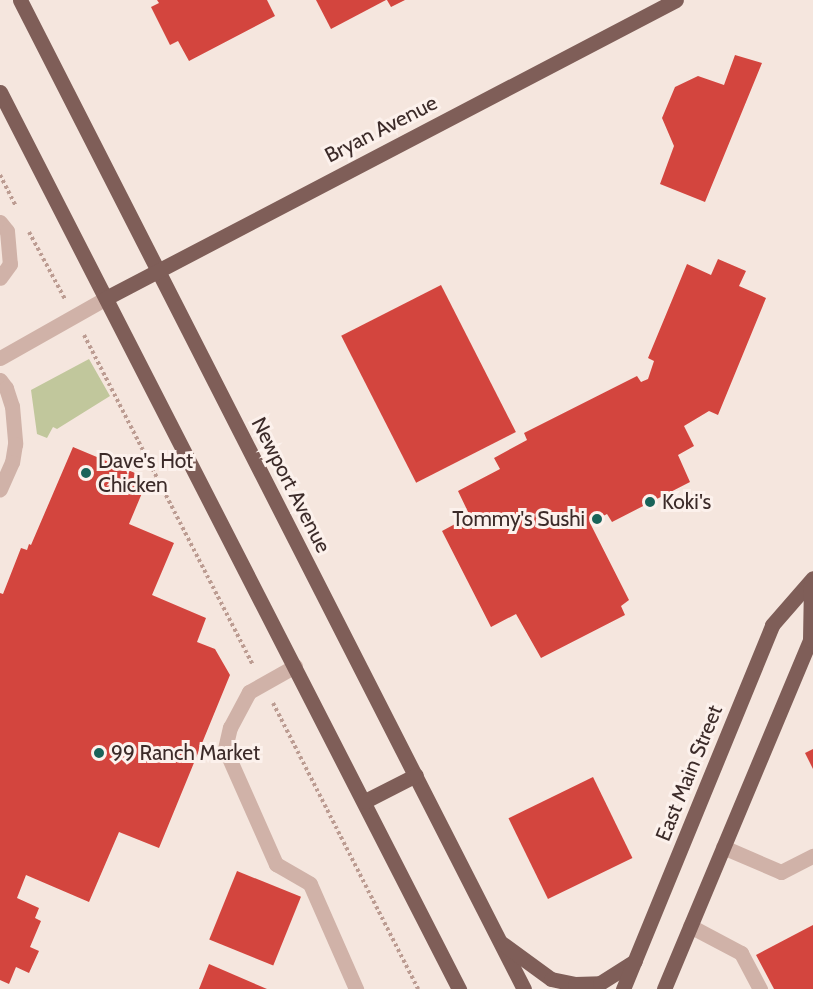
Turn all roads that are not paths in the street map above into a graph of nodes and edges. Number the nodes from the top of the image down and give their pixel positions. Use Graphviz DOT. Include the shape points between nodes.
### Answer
graph roads {
  1 [pos="20,0"];
  2 [pos="676,0"];
  3 [pos="0,92"];
  4 [pos="0,222"];
  5 [pos="157,269"];
  6 [pos="0,278"];
  7 [pos="106,298"];
  8 [pos="0,358"];
  9 [pos="0,380"];
  10 [pos="0,489"];
  11 [pos="812,581"];
  12 [pos="295,666"];
  13 [pos="416,775"];
  14 [pos="365,801"];
  15 [pos="723,847"];
  16 [pos="813,856"];
  17 [pos="690,926"];
  18 [pos="500,941"];
  19 [pos="635,960"];
  20 [pos="356,989"];
  21 [pos="459,989"];
  22 [pos="524,989"];
  23 [pos="623,989"];
  24 [pos="664,989"];
  25 [pos="760,989"];
  1 -- 5 [label="main road, Newport Avenue"];
  2 -- 5 [label="main road, Bryan Avenue"];
  3 -- 7 [label="main road"];
  4 -- 6 [label="lane" via="7,231 10,264"];
  5 -- 7 [label="main road, Bryan Avenue"];
  5 -- 13 [label="main road, Newport Avenue"];
  7 -- 8 [label="lane"];
  7 -- 12 [label="main road"];
  9 -- 10 [label="lane" via="12,406 15,444"];
  11 -- 15 [label="main road, East Main Street" via="810,640"];
  11 -- 19 [label="main road, East Main Street" via="772,626"];
  12 -- 14 [label="main road"];
  12 -- 20 [label="lane" via="249,692 230,727 225,749 276,864 310,884"];
  13 -- 14 [label="main road"];
  13 -- 18 [label="main road, Newport Avenue"];
  14 -- 21 [label="main road"];
  15 -- 16 [label="lane" via="781,872"];
  15 -- 17 [label="main road, East Main Street"];
  17 -- 24 [label="main road, East Main Street"];
  17 -- 25 [label="lane" via="741,953"];
  18 -- 19 [label="main road" via="551,979 575,984 600,983"];
  18 -- 22 [label="main road, Newport Avenue"];
  19 -- 23 [label="main road, East Main Street"];
}
